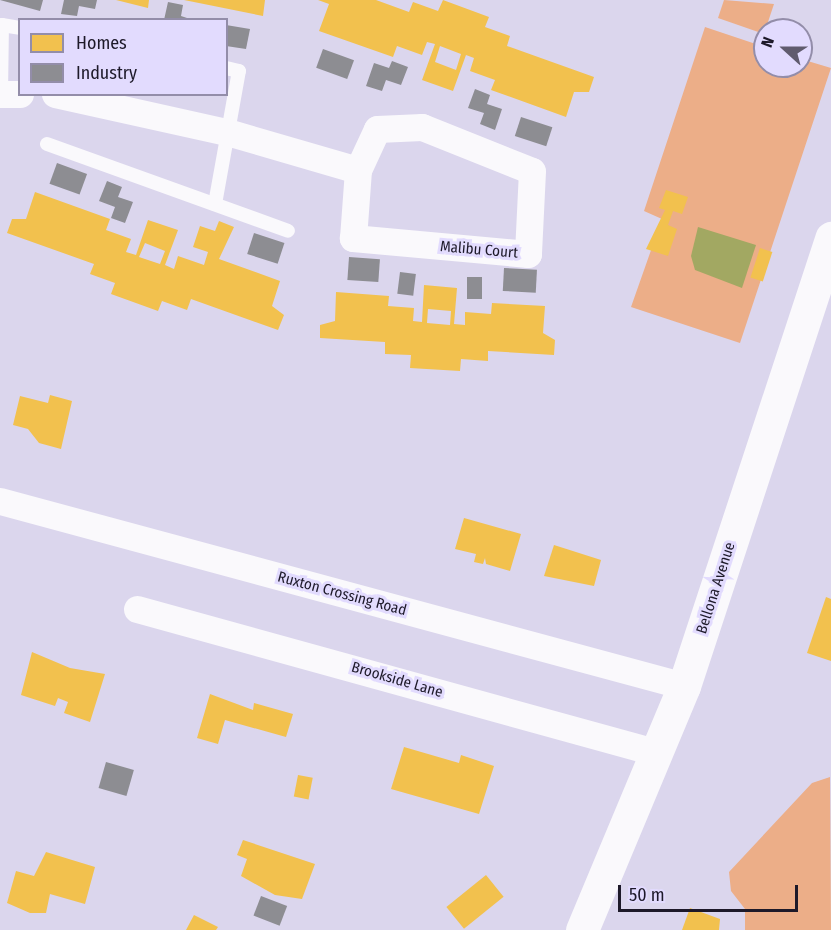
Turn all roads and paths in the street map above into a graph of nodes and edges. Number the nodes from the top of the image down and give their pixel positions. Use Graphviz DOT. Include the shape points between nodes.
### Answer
graph roads {
  1 [pos="18,28"];
  2 [pos="228,68"];
  3 [pos="7,94"];
  4 [pos="64,96"];
  5 [pos="227,132"];
  6 [pos="47,144"];
  7 [pos="358,170"];
  8 [pos="215,204"];
  9 [pos="288,231"];
  10 [pos="831,238"];
  11 [pos="0,501"];
  12 [pos="137,609"];
  13 [pos="684,686"];
  14 [pos="657,753"];
  15 [pos="582,930"];
  1 -- 3 [label="lane" via="2,25"];
  2 -- 5 [label="lane" via="239,71"];
  4 -- 5 [label="street"];
  5 -- 7 [label="street"];
  5 -- 8 [label="lane"];
  6 -- 8 [label="lane"];
  7 -- 7 [label="street, Malibu Court" via="377,129 422,127 532,171 528,254 353,238"];
  8 -- 9 [label="lane"];
  10 -- 13 [label="street, Bellona Avenue"];
  11 -- 13 [label="street, Ruxton Crossing Road"];
  12 -- 14 [label="street, Brookside Lane"];
  13 -- 14 [label="street, Bellona Avenue"];
  14 -- 15 [label="street, Bellona Avenue"];
}
